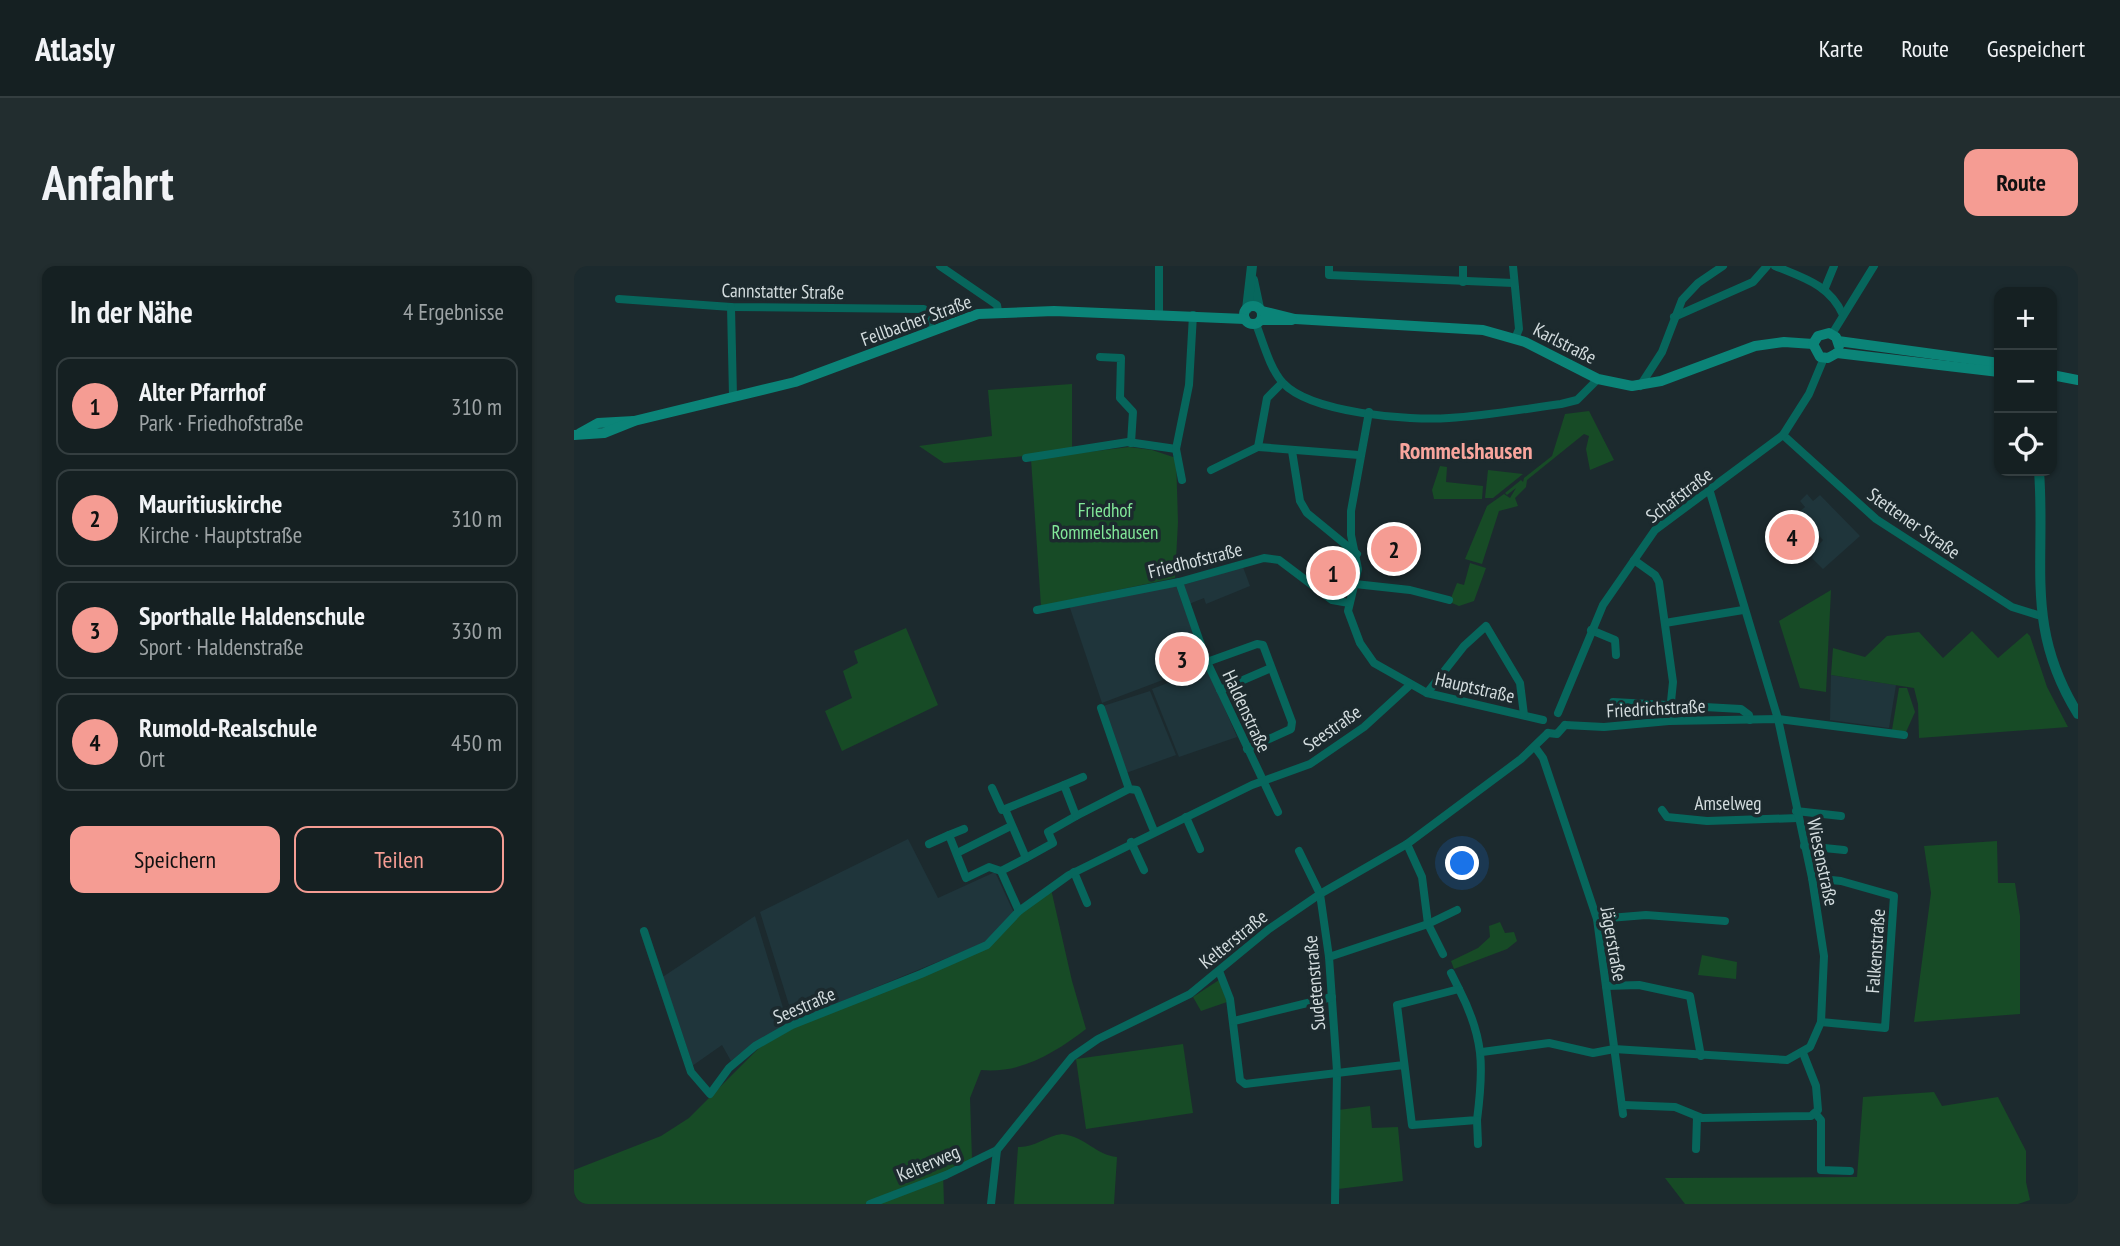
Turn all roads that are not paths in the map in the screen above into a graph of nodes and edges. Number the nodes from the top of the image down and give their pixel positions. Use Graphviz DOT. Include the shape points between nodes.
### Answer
graph roads {
  1 [pos="940,266"];
  2 [pos="1159,266"];
  3 [pos="1396,266"];
  4 [pos="1463,266"];
  5 [pos="1513,266"];
  6 [pos="1723,266"];
  7 [pos="1767,266"];
  8 [pos="1775,266"];
  9 [pos="1834,266"];
  10 [pos="1874,266"];
  11 [pos="1329,270"];
  12 [pos="1252,271"];
  13 [pos="1396,277"];
  14 [pos="1462,282"];
  15 [pos="1513,283"];
  16 [pos="1825,288"];
  17 [pos="619,299"];
  18 [pos="731,307"];
  19 [pos="998,311"];
  20 [pos="1159,314"];
  21 [pos="1193,315"];
  22 [pos="1254,315"];
  23 [pos="1843,315"];
  24 [pos="1674,317"];
  25 [pos="932,330"];
  26 [pos="1515,338"];
  27 [pos="1836,343"];
  28 [pos="1813,344"];
  29 [pos="1100,356"];
  30 [pos="1824,358"];
  31 [pos="1994,362"];
  32 [pos="1994,371"];
  33 [pos="2057,376"];
  34 [pos="1598,379"];
  35 [pos="2078,380"];
  36 [pos="1282,383"];
  37 [pos="1640,386"];
  38 [pos="733,396"];
  39 [pos="1369,412"];
  40 [pos="577,434"];
  41 [pos="1783,435"];
  42 [pos="1131,443"];
  43 [pos="1258,447"];
  44 [pos="1176,449"];
  45 [pos="1292,451"];
  46 [pos="1359,455"];
  47 [pos="1026,458"];
  48 [pos="1211,470"];
  49 [pos="2039,476"];
  50 [pos="1182,480"];
  51 [pos="1710,492"];
  52 [pos="1357,554"];
  53 [pos="1634,560"];
  54 [pos="1179,582"];
  55 [pos="1355,584"];
  56 [pos="1449,600"];
  57 [pos="1349,603"];
  58 [pos="1037,610"];
  59 [pos="1744,610"];
  60 [pos="2041,616"];
  61 [pos="1665,623"];
  62 [pos="1591,630"];
  63 [pos="1616,655"];
  64 [pos="1207,662"];
  65 [pos="1271,668"];
  66 [pos="1409,685"];
  67 [pos="1220,690"];
  68 [pos="1427,693"];
  69 [pos="1613,702"];
  70 [pos="1671,705"];
  71 [pos="1101,708"];
  72 [pos="1558,713"];
  73 [pos="2078,714"];
  74 [pos="1524,715"];
  75 [pos="1779,719"];
  76 [pos="1543,720"];
  77 [pos="1750,720"];
  78 [pos="1669,721"];
  79 [pos="1565,725"];
  80 [pos="1548,733"];
  81 [pos="1904,735"];
  82 [pos="1535,747"];
  83 [pos="1247,748"];
  84 [pos="1083,777"];
  85 [pos="1262,780"];
  86 [pos="1064,785"];
  87 [pos="992,788"];
  88 [pos="1129,789"];
  89 [pos="1005,808"];
  90 [pos="1662,810"];
  91 [pos="1278,812"];
  92 [pos="1797,815"];
  93 [pos="1076,816"];
  94 [pos="1841,816"];
  95 [pos="1186,817"];
  96 [pos="1011,826"];
  97 [pos="964,829"];
  98 [pos="1154,831"];
  99 [pos="948,835"];
  100 [pos="1131,842"];
  101 [pos="929,844"];
  102 [pos="1407,844"];
  103 [pos="1804,846"];
  104 [pos="1200,849"];
  105 [pos="1844,850"];
  106 [pos="1299,851"];
  107 [pos="957,853"];
  108 [pos="1026,858"];
  109 [pos="1144,870"];
  110 [pos="1001,871"];
  111 [pos="1074,872"];
  112 [pos="1812,878"];
  113 [pos="1320,894"];
  114 [pos="1087,903"];
  115 [pos="1457,910"];
  116 [pos="1019,911"];
  117 [pos="1597,919"];
  118 [pos="1725,921"];
  119 [pos="1428,923"];
  120 [pos="644,931"];
  121 [pos="1443,954"];
  122 [pos="1329,957"];
  123 [pos="1219,971"];
  124 [pos="1451,972"];
  125 [pos="1606,986"];
  126 [pos="1458,989"];
  127 [pos="1332,996"];
  128 [pos="1234,1021"];
  129 [pos="1821,1021"];
  130 [pos="1614,1049"];
  131 [pos="1482,1052"];
  132 [pos="1803,1053"];
  133 [pos="1701,1056"];
  134 [pos="1404,1065"];
  135 [pos="1337,1071"];
  136 [pos="1815,1113"];
  137 [pos="1697,1117"];
  138 [pos="1477,1120"];
  139 [pos="1478,1144"];
  140 [pos="1696,1149"];
  141 [pos="997,1150"];
  142 [pos="1850,1171"];
  143 [pos="870,1204"];
  144 [pos="990,1204"];
  145 [pos="1335,1204"];
  1 -- 19 [label="street" via="997,305"];
  2 -- 20 [label="street"];
  3 -- 13 [label="street"];
  4 -- 14 [label="street"];
  5 -- 15 [label="street"];
  6 -- 24 [label="street" via="1698,283"];
  7 -- 24 [label="street" via="1753,282"];
  8 -- 16 [label="street"];
  9 -- 16 [label="street"];
  10 -- 23 [label="street"];
  11 -- 13 [label="street"];
  12 -- 22 [label="street"];
  13 -- 14 [label="street"];
  14 -- 15 [label="street"];
  15 -- 26 [label="street" via="1519,329"];
  16 -- 23 [label="street"];
  17 -- 18 [label="street, Cannstatter Straße"];
  18 -- 25 [label="street, Cannstatter Straße" via="924,309"];
  18 -- 38 [label="street"];
  19 -- 20 [label="main road, Fellbacher Straße"];
  19 -- 25 [label="main road, Fellbacher Straße"];
  20 -- 21 [label="main road, Fellbacher Straße"];
  21 -- 22 [label="main road, Fellbacher Straße"];
  21 -- 44 [label="street" via="1189,385"];
  22 -- 26 [label="main road, Karlstraße" via="1287,322 1455,327"];
  22 -- 36 [label="street"];
  23 -- 27 [label="street"];
  24 -- 37 [label="street" via="1662,352"];
  25 -- 38 [label="main road, Fellbacher Straße" via="830,370"];
  26 -- 34 [label="main road, Karlstraße"];
  27 -- 28 [label="main road, Karlstraße" via="1821,334"];
  27 -- 30 [label="main road"];
  27 -- 31 [label="main road"];
  27 -- 32 [label="main road"];
  28 -- 30 [label="main road"];
  28 -- 37 [label="main road, Karlstraße" via="1755,346"];
  29 -- 42 [label="street" via="1121,358 1120,398 1133,412"];
  30 -- 41 [label="street, Schafstraße" via="1809,394"];
  33 -- 35 [label="main road"];
  34 -- 37 [label="main road, Karlstraße"];
  34 -- 39 [label="street" via="1577,400 1561,404 1446,419"];
  36 -- 39 [label="street" via="1309,399"];
  36 -- 43 [label="street" via="1267,398"];
  38 -- 40 [label="main road, Fellbacher Straße" via="634,421 598,423"];
  39 -- 46 [label="street"];
  41 -- 51 [label="street, Schafstraße"];
  41 -- 60 [label="street, Stettener Straße" via="1876,519 2012,607"];
  42 -- 44 [label="street"];
  42 -- 47 [label="street"];
  43 -- 45 [label="street"];
  43 -- 48 [label="street"];
  44 -- 50 [label="street"];
  45 -- 46 [label="street"];
  45 -- 52 [label="street" via="1300,500 1307,513"];
  46 -- 52 [label="street" via="1351,522"];
  49 -- 60 [label="street"];
  51 -- 53 [label="street, Schafstraße" via="1655,530"];
  51 -- 59 [label="street, Wiesenstraße"];
  52 -- 55 [label="street"];
  53 -- 61 [label="street" via="1659,582"];
  53 -- 62 [label="street, Schafstraße"];
  54 -- 57 [label="street, Friedhofstraße" via="1264,558 1279,560 1332,600"];
  54 -- 58 [label="street, Friedhofstraße"];
  54 -- 64 [label="street, Haldenstraße"];
  55 -- 56 [label="street"];
  55 -- 57 [label="street"];
  57 -- 66 [label="street, Hauptstraße" via="1350,621 1374,663"];
  59 -- 61 [label="street"];
  59 -- 75 [label="street, Wiesenstraße"];
  60 -- 73 [label="street" via="2059,677"];
  61 -- 70 [label="street" via="1673,682"];
  62 -- 63 [label="street" via="1615,640"];
  62 -- 72 [label="street, Schafstraße"];
  64 -- 65 [label="street" via="1257,644 1263,646"];
  64 -- 67 [label="street, Haldenstraße"];
  65 -- 67 [label="street"];
  65 -- 83 [label="street" via="1292,722 1290,729"];
  66 -- 68 [label="street, Hauptstraße"];
  66 -- 85 [label="street, Seestraße" via="1364,727 1310,764"];
  67 -- 83 [label="street, Haldenstraße"];
  68 -- 74 [label="street, Hauptstraße"];
  68 -- 74 [label="street" via="1486,625 1520,683"];
  69 -- 70 [label="street, Friedrichstraße"];
  70 -- 77 [label="street, Friedrichstraße" via="1741,709"];
  70 -- 78 [label="street"];
  71 -- 88 [label="street"];
  72 -- 76 [label="street"];
  72 -- 79 [label="street"];
  74 -- 76 [label="street, Hauptstraße"];
  75 -- 77 [label="street, Friedrichstraße"];
  75 -- 81 [label="street, Friedrichstraße"];
  75 -- 92 [label="street, Wiesenstraße"];
  76 -- 80 [label="street"];
  77 -- 78 [label="street, Friedrichstraße"];
  78 -- 79 [label="street, Friedrichstraße"];
  79 -- 80 [label="street" via="1557,734"];
  80 -- 82 [label="street, Kelterstraße"];
  82 -- 102 [label="street, Kelterstraße"];
  82 -- 117 [label="street, Jägerstraße" via="1544,758"];
  83 -- 85 [label="street, Haldenstraße"];
  84 -- 86 [label="street"];
  85 -- 91 [label="street, Haldenstraße"];
  85 -- 95 [label="street, Seestraße"];
  86 -- 89 [label="street"];
  86 -- 93 [label="street"];
  87 -- 89 [label="street" via="1002,810"];
  88 -- 93 [label="street"];
  88 -- 98 [label="street" via="1137,790"];
  89 -- 96 [label="street"];
  90 -- 92 [label="street, Amselweg" via="1667,817 1707,821"];
  92 -- 94 [label="street, Amselweg"];
  92 -- 103 [label="street, Wiesenstraße"];
  93 -- 108 [label="street" via="1048,832 1053,843"];
  95 -- 98 [label="street, Seestraße"];
  95 -- 104 [label="street"];
  96 -- 107 [label="street"];
  96 -- 108 [label="street"];
  97 -- 99 [label="street"];
  98 -- 100 [label="street, Seestraße"];
  99 -- 101 [label="street"];
  99 -- 107 [label="street"];
  100 -- 109 [label="street"];
  100 -- 111 [label="street, Seestraße"];
  102 -- 113 [label="street, Kelterstraße"];
  102 -- 119 [label="street" via="1422,877"];
  103 -- 105 [label="street"];
  103 -- 112 [label="street, Wiesenstraße"];
  106 -- 113 [label="street"];
  107 -- 110 [label="street" via="966,878 989,867"];
  108 -- 110 [label="street"];
  110 -- 116 [label="street"];
  111 -- 114 [label="street"];
  111 -- 116 [label="street, Seestraße"];
  112 -- 129 [label="street, Wiesenstraße" via="1824,957"];
  112 -- 129 [label="street, Falkenstraße" via="1894,896 1885,1028"];
  113 -- 122 [label="street, Sudetenstraße"];
  113 -- 123 [label="street, Kelterstraße"];
  115 -- 119 [label="street"];
  116 -- 120 [label="street, Seestraße" via="986,945 792,1025 755,1046 729,1068 710,1094 691,1072"];
  117 -- 118 [label="street" via="1646,915"];
  117 -- 125 [label="street, Jägerstraße"];
  119 -- 121 [label="street"];
  119 -- 122 [label="street"];
  122 -- 127 [label="street, Sudetenstraße"];
  123 -- 128 [label="street"];
  123 -- 141 [label="street, Kelterstraße" via="1190,994 1097,1039 1072,1057"];
  124 -- 126 [label="street"];
  125 -- 130 [label="street, Jägerstraße"];
  125 -- 133 [label="street" via="1639,985 1690,996"];
  126 -- 131 [label="street" via="1475,1021"];
  126 -- 134 [label="street" via="1397,1005"];
  127 -- 128 [label="street"];
  127 -- 135 [label="street, Sudetenstraße"];
  128 -- 135 [label="street" via="1240,1080 1245,1083"];
  129 -- 132 [label="street, Wiesenstraße" via="1815,1041"];
  130 -- 131 [label="street" via="1594,1053 1549,1043"];
  130 -- 133 [label="street"];
  130 -- 137 [label="street, Jägerstraße" via="1623,1109 1675,1107"];
  131 -- 138 [label="street"];
  132 -- 133 [label="street" via="1774,1061"];
  132 -- 136 [label="street" via="1818,1092"];
  134 -- 135 [label="street"];
  134 -- 138 [label="street" via="1412,1125"];
  135 -- 145 [label="street, Sudetenstraße"];
  136 -- 137 [label="street"];
  136 -- 142 [label="street" via="1821,1120 1821,1170"];
  137 -- 140 [label="street"];
  138 -- 139 [label="street"];
  141 -- 143 [label="street, Kelterweg"];
  141 -- 144 [label="street"];
}
